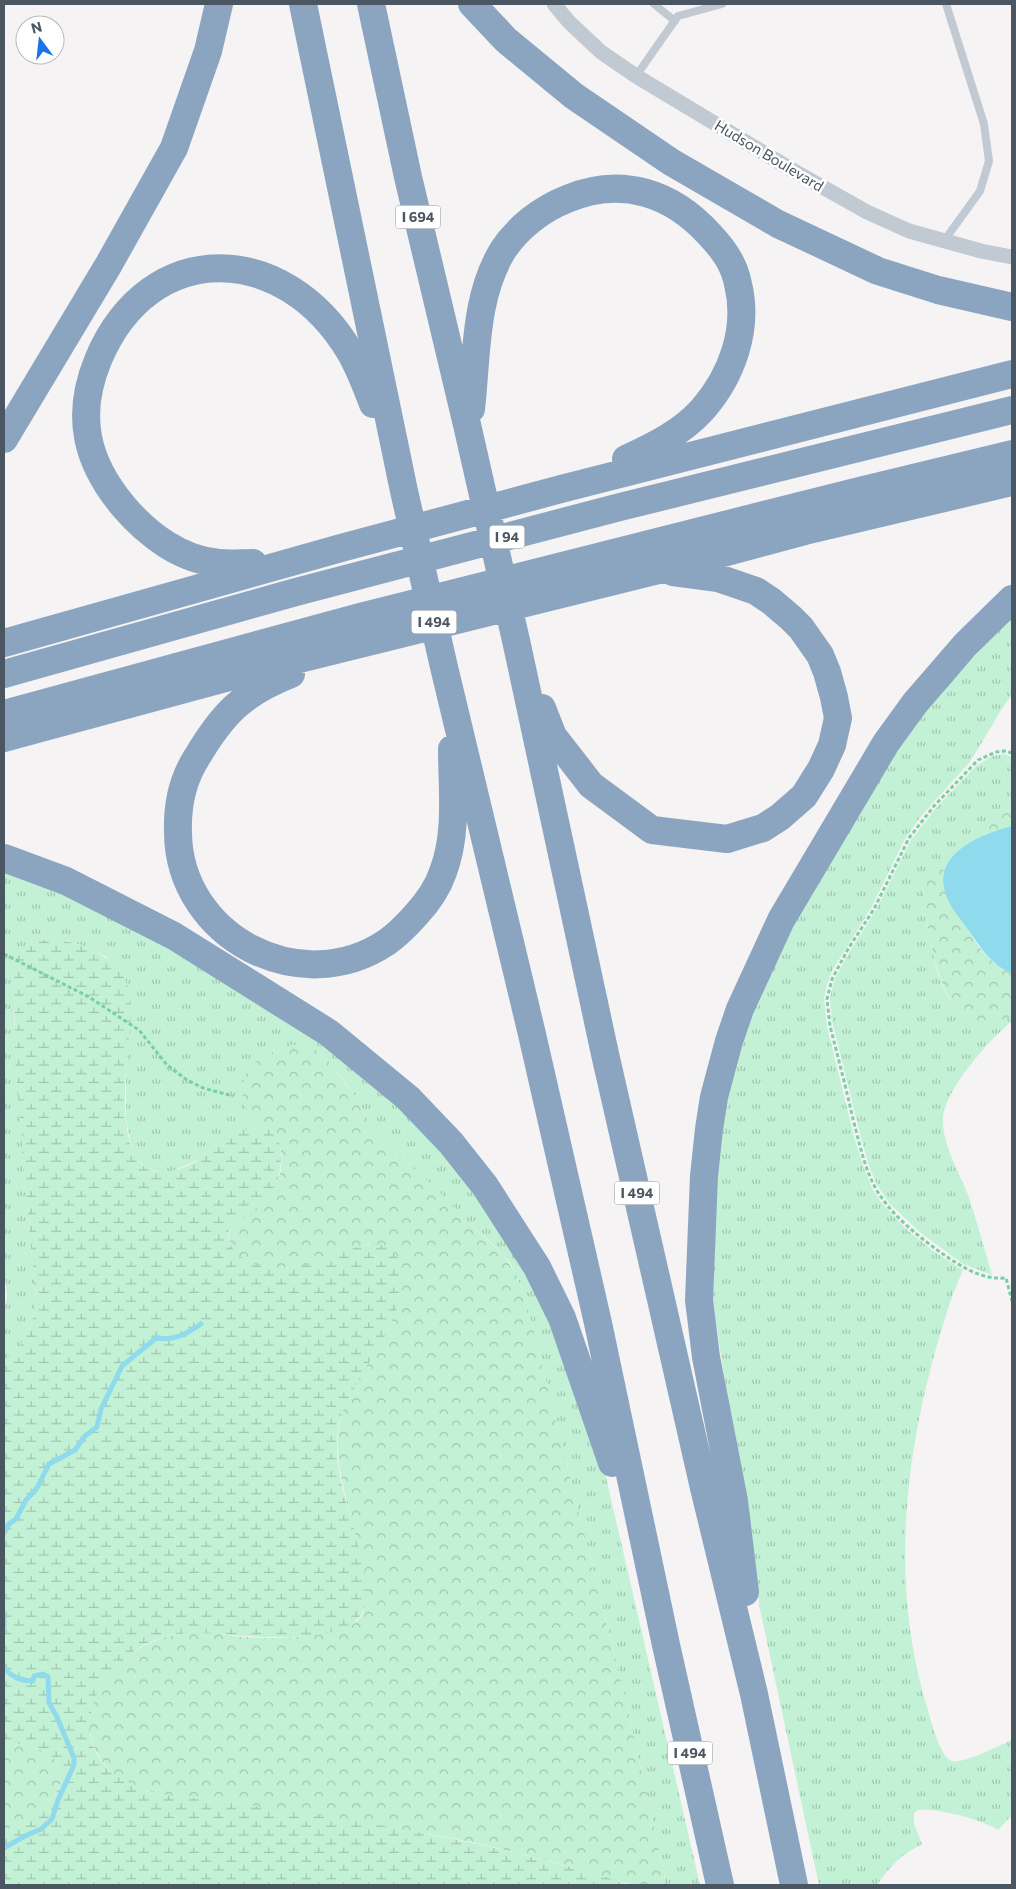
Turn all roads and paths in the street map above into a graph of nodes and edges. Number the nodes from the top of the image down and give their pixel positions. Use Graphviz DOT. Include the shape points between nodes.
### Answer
graph roads {
  1 [pos="220,4"];
  2 [pos="303,4"];
  3 [pos="370,4"];
  4 [pos="472,4"];
  5 [pos="554,4"];
  6 [pos="654,4"];
  7 [pos="722,4"];
  8 [pos="946,4"];
  9 [pos="675,21"];
  10 [pos="636,76"];
  11 [pos="944,241"];
  12 [pos="1012,257"];
  13 [pos="1012,307"];
  14 [pos="1012,374"];
  15 [pos="1012,410"];
  16 [pos="468,429"];
  17 [pos="4,439"];
  18 [pos="1012,454"];
  19 [pos="398,463"];
  20 [pos="1012,482"];
  21 [pos="562,489"];
  22 [pos="285,564"];
  23 [pos="629,577"];
  24 [pos="1012,599"];
  25 [pos="366,642"];
  26 [pos="4,643"];
  27 [pos="517,645"];
  28 [pos="4,674"];
  29 [pos="452,699"];
  30 [pos="4,714"];
  31 [pos="4,738"];
  32 [pos="1012,753"];
  33 [pos="4,858"];
  34 [pos="5,955"];
  35 [pos="233,1096"];
  36 [pos="1012,1301"];
  37 [pos="660,1620"];
  38 [pos="764,1740"];
  39 [pos="720,1885"];
  40 [pos="794,1885"];
  1 -- 17 [label="highway" via="208,51 174,148"];
  2 -- 19 [label="highway"];
  3 -- 16 [label="highway, I 694"];
  4 -- 13 [label="highway" via="506,40 582,102 671,162 778,224 878,271 938,290"];
  5 -- 10 [label="street, Hudson Boulevard" via="601,52"];
  6 -- 9 [label="lane"];
  7 -- 9 [label="lane" via="678,16"];
  8 -- 11 [label="lane" via="984,124 989,161 980,191"];
  9 -- 10 [label="lane"];
  10 -- 11 [label="street, Hudson Boulevard" via="867,212 909,231"];
  11 -- 12 [label="street, Hudson Boulevard"];
  14 -- 21 [label="highway"];
  15 -- 28 [label="highway, I 94" via="296,592"];
  16 -- 21 [label="highway" via="483,307 496,265 511,240 545,210 585,192 628,189 654,195 678,206 720,245 738,284 740,336 727,373 702,411 669,438"];
  16 -- 27 [label="highway, I 694"];
  18 -- 30 [label="highway" via="360,617"];
  19 -- 22 [label="highway" via="349,350 319,312 287,287 271,278 223,267 180,276 148,293 109,335 93,372 85,417 88,439 99,472 150,534 180,551 218,563"];
  19 -- 29 [label="highway, I 494"];
  20 -- 23 [label="highway"];
  21 -- 22 [label="highway"];
  22 -- 26 [label="highway"];
  23 -- 25 [label="highway"];
  23 -- 27 [label="highway" via="675,572 718,578 745,586 781,609 801,628 820,655 837,710 832,745 804,796 763,828 727,839 652,830 598,791 553,736"];
  24 -- 38 [label="highway" via="940,673 886,743 781,920 740,1009 714,1097 704,1176 698,1300 734,1501"];
  25 -- 29 [label="highway" via="272,681 248,695 209,735 185,780 178,826 183,872 196,899 216,924 244,945 281,961 303,964 340,961 386,943 430,899 443,872 453,830"];
  25 -- 31 [label="highway"];
  27 -- 38 [label="highway, I 494" via="607,1064"];
  29 -- 37 [label="highway, I 494" via="587,1276"];
  32 -- 36 [label="path" via="996,752 978,760 916,828 874,909 839,964 827,999 830,1026 858,1139 866,1167 879,1194 907,1226 940,1252 976,1273 1006,1278"];
  33 -- 37 [label="highway" via="66,881 174,936 290,1008 329,1034 408,1098 451,1143 510,1223 537,1267 562,1318 616,1475"];
  34 -- 35 [label="path" via="89,997 139,1030 180,1075 203,1088"];
  37 -- 39 [label="highway, I 494"];
  38 -- 40 [label="highway, I 494"];
}
